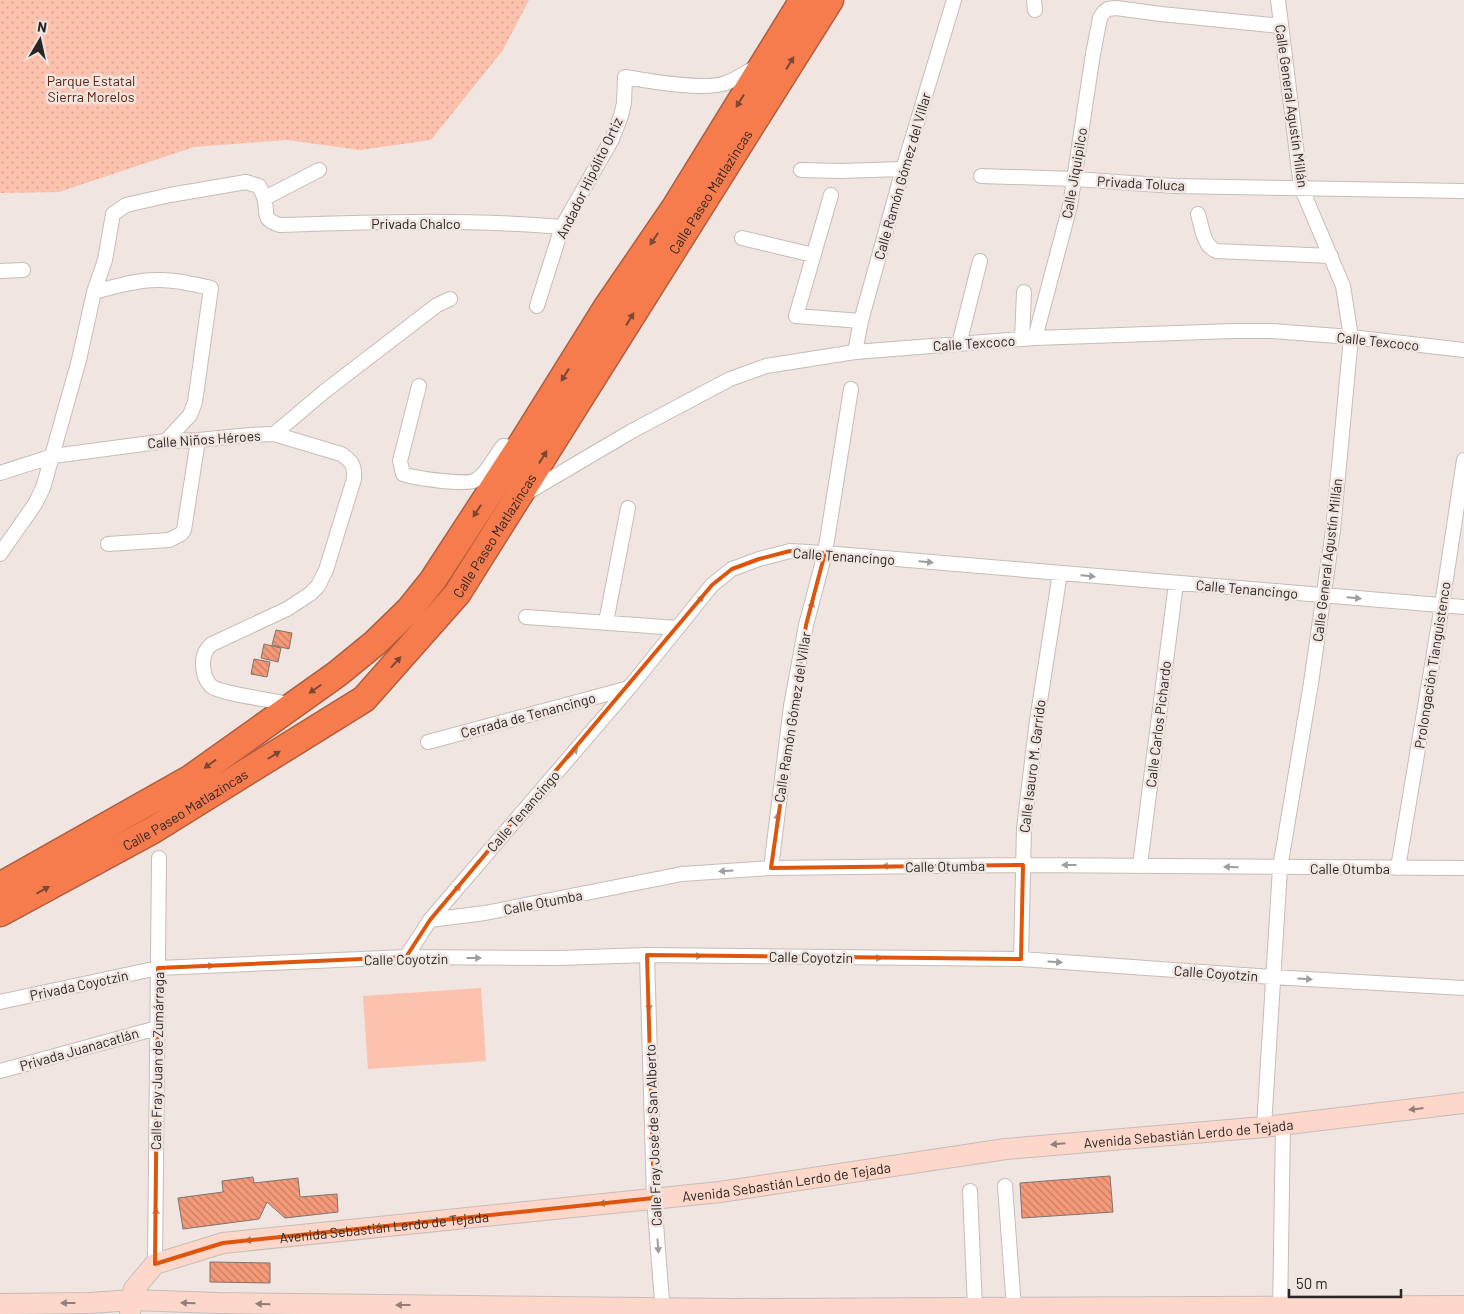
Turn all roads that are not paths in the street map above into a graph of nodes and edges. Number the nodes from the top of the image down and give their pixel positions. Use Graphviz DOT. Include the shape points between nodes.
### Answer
graph roads {
  1 [pos="803,0"];
  2 [pos="830,0"];
  3 [pos="954,0"];
  4 [pos="1162,0"];
  5 [pos="1278,0"];
  6 [pos="1161,14"];
  7 [pos="1281,26"];
  8 [pos="765,62"];
  9 [pos="903,169"];
  10 [pos="319,170"];
  11 [pos="801,170"];
  12 [pos="981,176"];
  13 [pos="1075,179"];
  14 [pos="1301,187"];
  15 [pos="1464,190"];
  16 [pos="262,192"];
  17 [pos="831,194"];
  18 [pos="1198,214"];
  19 [pos="562,227"];
  20 [pos="742,238"];
  21 [pos="814,255"];
  22 [pos="1331,256"];
  23 [pos="980,261"];
  24 [pos="23,270"];
  25 [pos="0,271"];
  26 [pos="94,292"];
  27 [pos="1024,292"];
  28 [pos="450,299"];
  29 [pos="537,306"];
  30 [pos="861,321"];
  31 [pos="1351,337"];
  32 [pos="1028,338"];
  33 [pos="959,344"];
  34 [pos="1464,350"];
  35 [pos="855,352"];
  36 [pos="419,386"];
  37 [pos="851,389"];
  38 [pos="274,434"];
  39 [pos="198,440"];
  40 [pos="166,441"];
  41 [pos="519,448"];
  42 [pos="53,456"];
  43 [pos="1464,460"];
  44 [pos="0,473"];
  45 [pos="518,498"];
  46 [pos="628,508"];
  47 [pos="108,544"];
  48 [pos="825,553"];
  49 [pos="0,554"];
  50 [pos="1060,573"];
  51 [pos="1176,583"];
  52 [pos="1324,596"];
  53 [pos="1442,606"];
  54 [pos="1464,607"];
  55 [pos="526,617"];
  56 [pos="606,622"];
  57 [pos="678,628"];
  58 [pos="629,688"];
  59 [pos="292,705"];
  60 [pos="428,742"];
  61 [pos="158,858"];
  62 [pos="1023,864"];
  63 [pos="1140,865"];
  64 [pos="771,868"];
  65 [pos="1280,868"];
  66 [pos="1398,868"];
  67 [pos="1464,868"];
  68 [pos="0,886"];
  69 [pos="0,913"];
  70 [pos="430,920"];
  71 [pos="647,955"];
  72 [pos="406,957"];
  73 [pos="1021,959"];
  74 [pos="158,968"];
  75 [pos="1272,977"];
  76 [pos="1464,988"];
  77 [pos="0,1002"];
  78 [pos="157,1028"];
  79 [pos="0,1072"];
  80 [pos="1464,1103"];
  81 [pos="1273,1126"];
  82 [pos="1005,1186"];
  83 [pos="970,1191"];
  84 [pos="654,1198"];
  85 [pos="155,1264"];
  86 [pos="0,1304"];
  87 [pos="1464,1306"];
  88 [pos="131,1307"];
  89 [pos="158,1308"];
  90 [pos="975,1308"];
  91 [pos="1014,1308"];
  92 [pos="662,1310"];
  93 [pos="1280,1311"];
  1 -- 8 [label="highway, Calle Paseo Matlazincas"];
  45 -- 2 [label="highway, Calle Paseo Matlazincas, one-way"];
  3 -- 9 [label="street, Calle Ramón Gómez del Villar"];
  4 -- 6 [label="street"];
  5 -- 7 [label="street, Calle General Agustín Millán"];
  6 -- 7 [label="street"];
  6 -- 13 [label="street, Calle Jiquipilco" via="1116,8 1108,9 1100,18"];
  7 -- 14 [label="street, Calle General Agustín Millán"];
  8 -- 19 [label="street, Andador Hipólito Ortiz" via="726,83 715,85 624,77 624,103 612,139"];
  8 -- 41 [label="highway, Calle Paseo Matlazincas, one-way"];
  9 -- 11 [label="street"];
  9 -- 30 [label="street, Calle Ramón Gómez del Villar"];
  10 -- 16 [label="street"];
  12 -- 13 [label="street, Privada Toluca"];
  13 -- 14 [label="street, Privada Toluca" via="1174,186"];
  13 -- 32 [label="street, Calle Jiquipilco" via="1070,206"];
  14 -- 15 [label="street"];
  14 -- 22 [label="street, Calle General Agustín Millán"];
  16 -- 19 [label="street, Privada Chalco" via="265,215 270,222 280,225 512,223"];
  16 -- 26 [label="street" via="246,182 126,205 113,214 105,260"];
  17 -- 21 [label="street"];
  18 -- 22 [label="street" via="1207,244 1216,251"];
  19 -- 29 [label="street, Andador Hipólito Ortiz"];
  20 -- 21 [label="street"];
  21 -- 30 [label="street" via="796,316"];
  22 -- 31 [label="street, Calle General Agustín Millán" via="1343,286"];
  23 -- 33 [label="street"];
  24 -- 25 [label="street"];
  26 -- 40 [label="street" via="145,280 178,281 211,288 196,402 190,415"];
  26 -- 42 [label="street"];
  27 -- 32 [label="street"];
  28 -- 38 [label="street" via="437,305"];
  30 -- 35 [label="street, Calle Ramón Gómez del Villar"];
  31 -- 32 [label="street, Calle Texcoco" via="1272,331"];
  31 -- 34 [label="street, Calle Texcoco"];
  31 -- 52 [label="street, Calle General Agustín Millán"];
  32 -- 33 [label="street, Calle Texcoco"];
  33 -- 35 [label="street, Calle Texcoco"];
  35 -- 45 [label="street, Calle Texcoco" via="766,366 730,379 632,431"];
  36 -- 41 [label="street" via="400,461 403,474 414,478 471,482 482,476 503,446"];
  37 -- 48 [label="street, Calle Ramón Gómez del Villar"];
  38 -- 39 [label="street, Calle Niños Héroes"];
  38 -- 59 [label="street, Calle Niños Héroes" via="350,459 354,479 318,586 288,609 212,644 203,656 203,670 212,686 224,692"];
  39 -- 40 [label="street, Calle Niños Héroes"];
  39 -- 47 [label="street" via="181,534 169,540"];
  40 -- 42 [label="street, Calle Niños Héroes"];
  41 -- 59 [label="highway, Calle Paseo Matlazincas, one-way" via="433,580 409,610 337,674"];
  42 -- 44 [label="street, Calle Niños Héroes"];
  42 -- 49 [label="street" via="44,488"];
  43 -- 53 [label="street, Prolongación Tianguistenco"];
  69 -- 45 [label="highway, Calle Paseo Matlazincas, one-way" via="153,830 364,699 457,594"];
  46 -- 56 [label="street"];
  48 -- 50 [label="street, Calle Tenancingo, one-way"];
  57 -- 48 [label="street, Calle Tenancingo, one-way" via="712,585 732,569 790,551"];
  64 -- 48 [label="street, Calle Ramón Gómez del Villar, one-way" via="791,706 806,625"];
  50 -- 51 [label="street, Calle Tenancingo, one-way"];
  50 -- 62 [label="street, Calle Isauro M. Garrido" via="1035,730"];
  51 -- 52 [label="street, Calle Tenancingo"];
  51 -- 63 [label="street, Calle Carlos Pichardo"];
  52 -- 53 [label="street, Calle Tenancingo, one-way"];
  52 -- 65 [label="street, Calle General Agustín Millán"];
  53 -- 54 [label="street, Calle Tenancingo"];
  53 -- 66 [label="street, Prolongación Tianguistenco"];
  55 -- 56 [label="street"];
  56 -- 57 [label="street"];
  57 -- 58 [label="street, Calle Tenancingo"];
  58 -- 60 [label="street, Cerrada de Tenancingo"];
  70 -- 58 [label="street, Calle Tenancingo, one-way"];
  59 -- 68 [label="highway, Calle Paseo Matlazincas, one-way" via="191,778"];
  61 -- 74 [label="street, Calle Fray Juan de Zumárraga"];
  63 -- 62 [label="street, Calle Otumba, one-way"];
  62 -- 64 [label="street, Calle Otumba, one-way"];
  62 -- 73 [label="street, Calle Isauro M. Garrido"];
  65 -- 63 [label="street, Calle Otumba, one-way"];
  64 -- 70 [label="street, Calle Otumba, one-way" via="682,874 485,913"];
  65 -- 66 [label="street, Calle Otumba"];
  65 -- 75 [label="street, Calle General Agustín Millán"];
  66 -- 67 [label="street, Calle Otumba"];
  70 -- 72 [label="street, Calle Tenancingo"];
  72 -- 71 [label="street, Calle Coyotzin, one-way"];
  71 -- 73 [label="street, Calle Coyotzin, one-way"];
  71 -- 84 [label="street, Calle Fray José de San Alberto, one-way"];
  74 -- 72 [label="street, Calle Coyotzin, one-way"];
  73 -- 75 [label="street, Calle Coyotzin, one-way"];
  74 -- 77 [label="street, Privada Coyotzin"];
  74 -- 78 [label="street, Calle Fray Juan de Zumárraga"];
  75 -- 76 [label="street, Calle Coyotzin, one-way"];
  75 -- 81 [label="street, Calle General Agustín Millán"];
  78 -- 79 [label="street, Privada Juanacatlán"];
  85 -- 78 [label="street, Calle Fray Juan de Zumárraga, one-way"];
  80 -- 81 [label="main road, Avenida Sebastián Lerdo de Tejada, one-way"];
  81 -- 84 [label="main road, Avenida Sebastián Lerdo de Tejada, one-way" via="1006,1149 720,1192"];
  81 -- 93 [label="street, Calle General Agustín Millán"];
  82 -- 91 [label="street"];
  83 -- 90 [label="street"];
  84 -- 85 [label="main road, Avenida Sebastián Lerdo de Tejada, one-way" via="224,1243"];
  84 -- 92 [label="street, Calle Fray José de San Alberto, one-way"];
  85 -- 88 [label="main road" via="134,1289"];
  85 -- 89 [label="main road"];
  88 -- 86 [label="main road, one-way" via="90,1303"];
  87 -- 93 [label="main road"];
  88 -- 89 [label="main road"];
  92 -- 89 [label="main road, one-way"];
  90 -- 91 [label="main road"];
  90 -- 92 [label="main road"];
  91 -- 93 [label="main road"];
}
